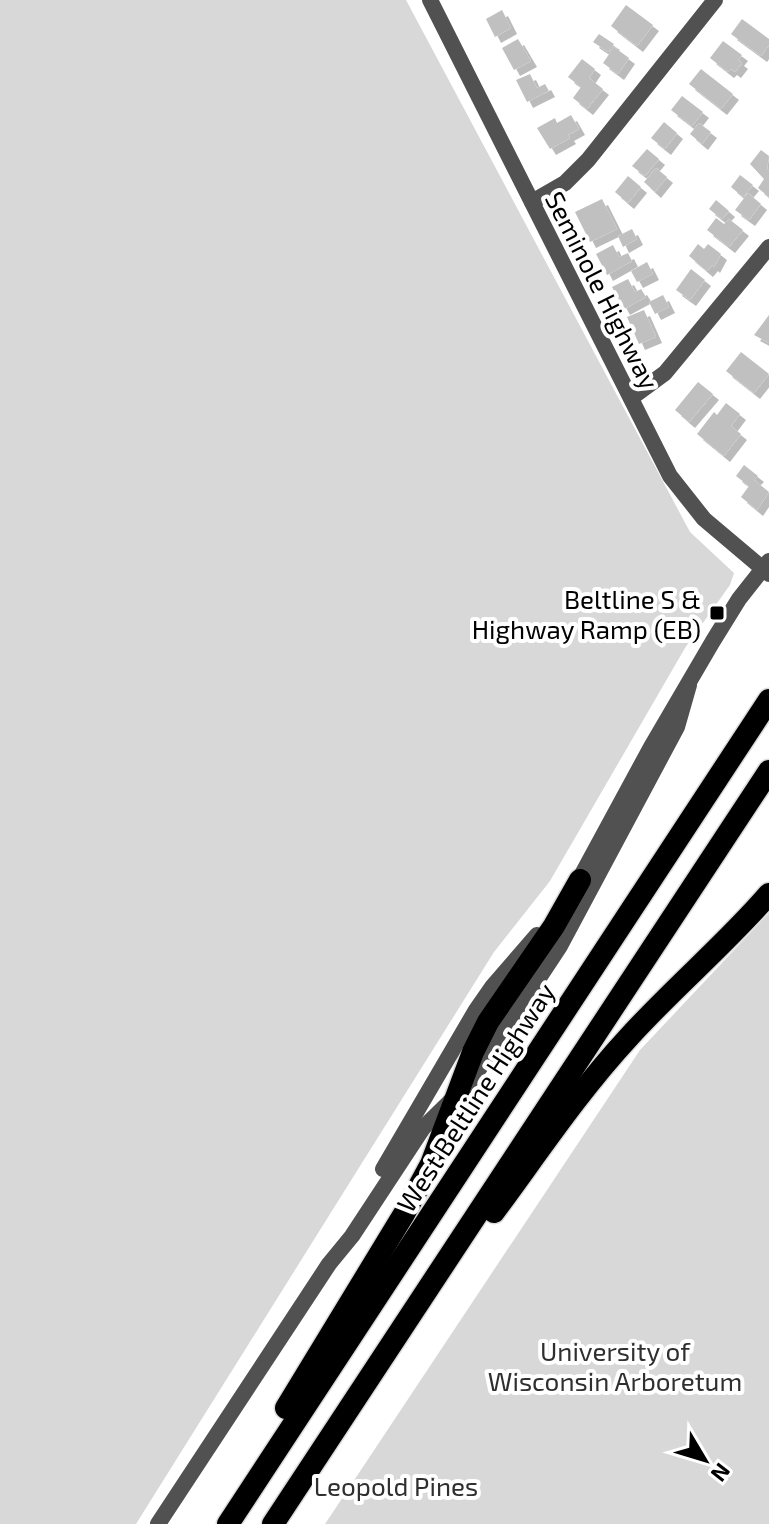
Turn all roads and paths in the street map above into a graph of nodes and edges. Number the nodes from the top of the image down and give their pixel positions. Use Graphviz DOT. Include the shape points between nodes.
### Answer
graph roads {
  1 [pos="430,0"];
  2 [pos="715,0"];
  3 [pos="532,202"];
  4 [pos="769,247"];
  5 [pos="631,398"];
  6 [pos="767,568"];
  7 [pos="689,685"];
  8 [pos="769,700"];
  9 [pos="769,771"];
  10 [pos="580,880"];
  11 [pos="769,894"];
  12 [pos="457,1095"];
  13 [pos="329,1264"];
  14 [pos="332,1432"];
  15 [pos="158,1524"];
  16 [pos="220,1524"];
  17 [pos="228,1524"];
  18 [pos="273,1524"];
  1 -- 3 [label="street, Seminole Highway"];
  2 -- 3 [label="street" via="588,160 565,183"];
  3 -- 5 [label="street, Seminole Highway"];
  4 -- 5 [label="street" via="665,373"];
  5 -- 6 [label="street, Seminole Highway" via="687,501"];
  6 -- 7 [label="street" via="739,599"];
  7 -- 10 [label="street"];
  7 -- 12 [label="street" via="677,727 574,921"];
  8 -- 17 [label="highway, West Beltline Highway"];
  9 -- 14 [label="highway"];
  10 -- 12 [label="highway" via="488,1022"];
  10 -- 13 [label="street" via="476,1010"];
  11 -- 14 [label="highway" via="601,1068"];
  12 -- 13 [label="street" via="423,1128"];
  12 -- 16 [label="highway" via="431,1164 404,1214"];
  13 -- 15 [label="street"];
  14 -- 18 [label="highway"];
}
